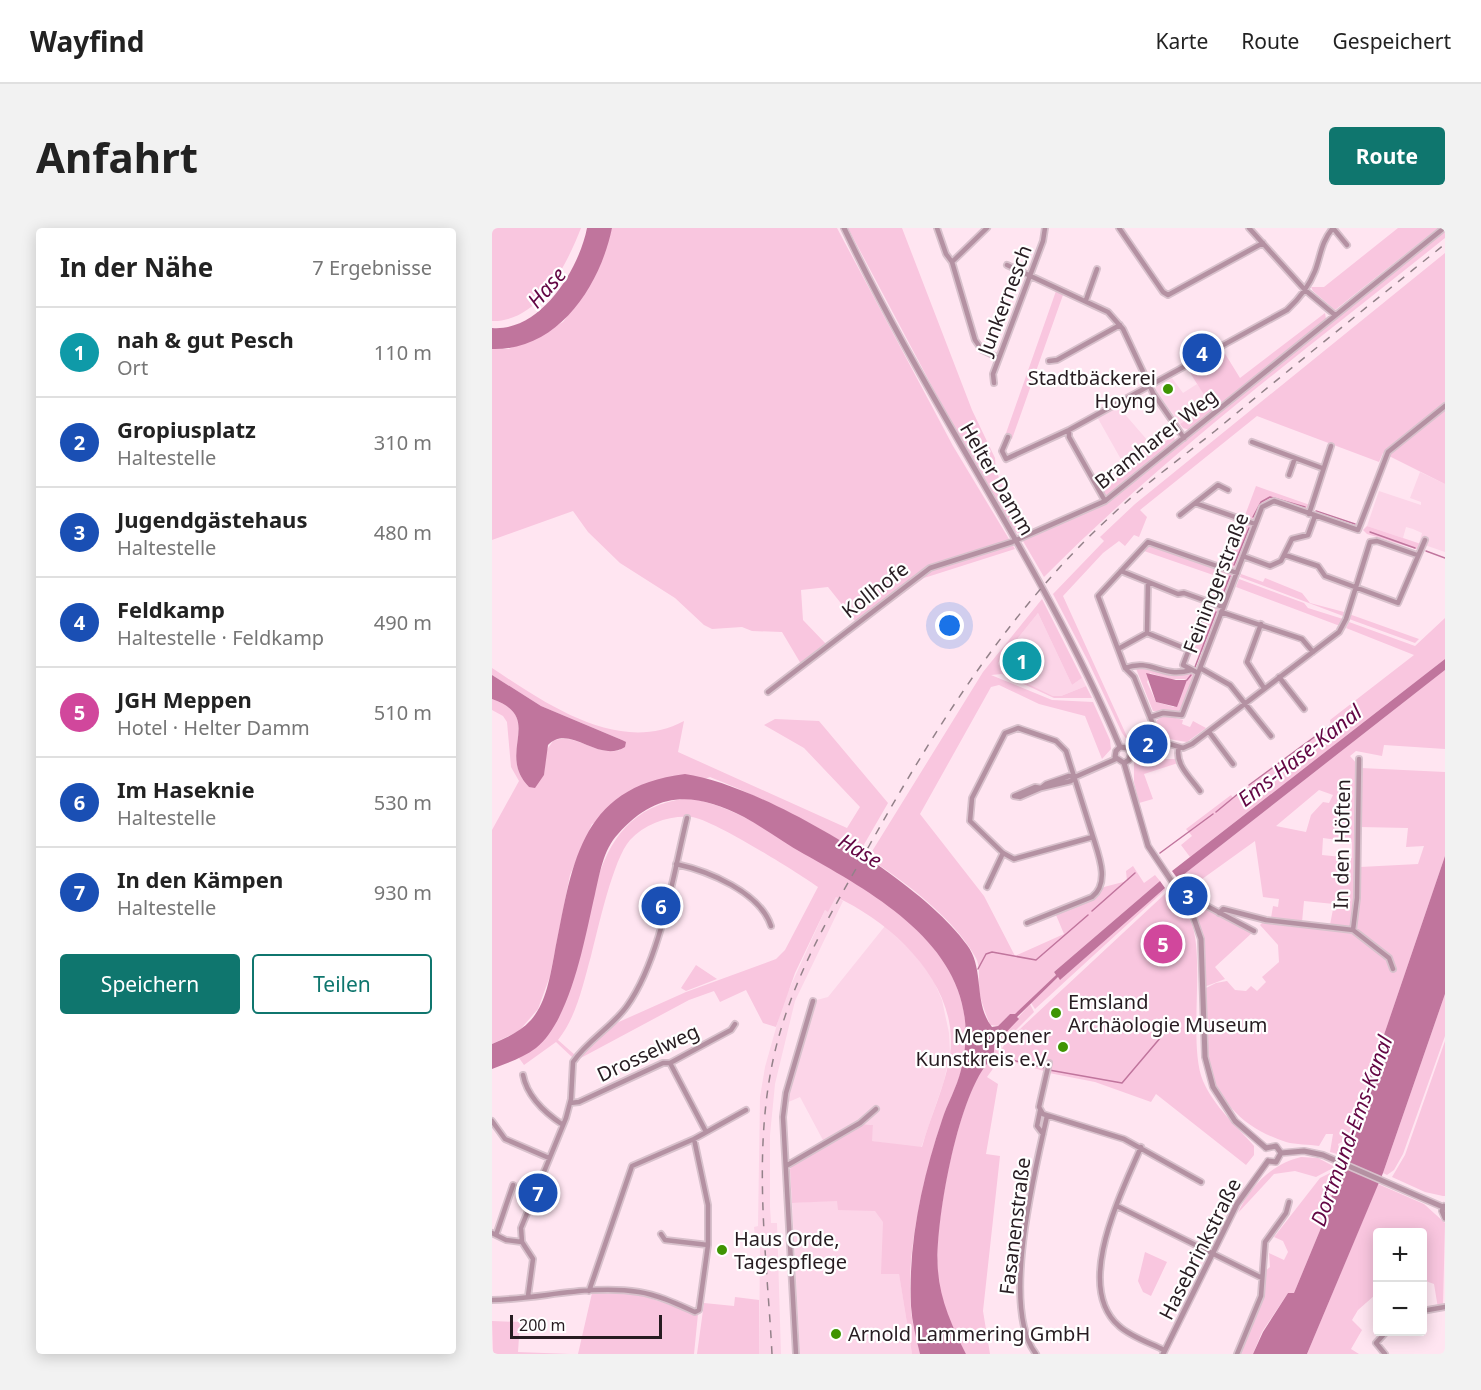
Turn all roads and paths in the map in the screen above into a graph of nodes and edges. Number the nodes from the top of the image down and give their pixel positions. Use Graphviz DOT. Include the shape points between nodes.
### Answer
graph roads {
  1 [pos="844,228"];
  2 [pos="938,228"];
  3 [pos="987,228"];
  4 [pos="1045,228"];
  5 [pos="1119,228"];
  6 [pos="1249,228"];
  7 [pos="1333,228"];
  8 [pos="1444,228"];
  9 [pos="1263,243"];
  10 [pos="1347,245"];
  11 [pos="952,262"];
  12 [pos="1007,265"];
  13 [pos="1097,269"];
  14 [pos="1030,274"];
  15 [pos="1305,290"];
  16 [pos="1086,300"];
  17 [pos="1335,315"];
  18 [pos="1120,325"];
  19 [pos="999,358"];
  20 [pos="1049,361"];
  21 [pos="994,383"];
  22 [pos="1149,385"];
  23 [pos="1445,406"];
  24 [pos="1069,430"];
  25 [pos="1008,437"];
  26 [pos="1184,438"];
  27 [pos="1252,442"];
  28 [pos="1331,446"];
  29 [pos="1295,458"];
  30 [pos="1322,468"];
  31 [pos="1289,475"];
  32 [pos="1228,490"];
  33 [pos="1105,501"];
  34 [pos="1195,503"];
  35 [pos="1309,514"];
  36 [pos="1180,515"];
  37 [pos="1315,516"];
  38 [pos="1255,524"];
  39 [pos="1015,540"];
  40 [pos="1425,540"];
  41 [pos="1285,555"];
  42 [pos="1417,555"];
  43 [pos="1243,556"];
  44 [pos="1122,571"];
  45 [pos="1237,573"];
  46 [pos="1148,582"];
  47 [pos="1354,588"];
  48 [pos="1207,602"];
  49 [pos="1222,609"];
  50 [pos="1261,624"];
  51 [pos="1147,633"];
  52 [pos="1118,649"];
  53 [pos="1189,650"];
  54 [pos="1313,652"];
  55 [pos="1125,668"];
  56 [pos="1191,670"];
  57 [pos="1199,671"];
  58 [pos="1279,677"];
  59 [pos="1264,688"];
  60 [pos="768,692"];
  61 [pos="1245,703"];
  62 [pos="1304,709"];
  63 [pos="1151,717"];
  64 [pos="1209,732"];
  65 [pos="1271,736"];
  66 [pos="1161,744"];
  67 [pos="1120,747"];
  68 [pos="1179,747"];
  69 [pos="1131,753"];
  70 [pos="1116,759"];
  71 [pos="1359,759"];
  72 [pos="1124,763"];
  73 [pos="1233,764"];
  74 [pos="1075,777"];
  75 [pos="1041,788"];
  76 [pos="1200,791"];
  77 [pos="687,818"];
  78 [pos="1093,837"];
  79 [pos="1003,853"];
  80 [pos="676,864"];
  81 [pos="987,887"];
  82 [pos="1191,910"];
  83 [pos="1220,913"];
  84 [pos="1027,923"];
  85 [pos="771,926"];
  86 [pos="1353,930"];
  87 [pos="1254,931"];
  88 [pos="1393,969"];
  89 [pos="813,1001"];
  90 [pos="735,1024"];
  91 [pos="670,1063"];
  92 [pos="1048,1067"];
  93 [pos="523,1075"];
  94 [pos="570,1103"];
  95 [pos="876,1109"];
  96 [pos="746,1110"];
  97 [pos="1040,1111"];
  98 [pos="1047,1116"];
  99 [pos="492,1121"];
  100 [pos="563,1125"];
  101 [pos="705,1130"];
  102 [pos="1043,1134"];
  103 [pos="694,1139"];
  104 [pos="1141,1147"];
  105 [pos="1266,1148"];
  106 [pos="1281,1153"];
  107 [pos="549,1158"];
  108 [pos="1268,1161"];
  109 [pos="786,1166"];
  110 [pos="1201,1182"];
  111 [pos="513,1185"];
  112 [pos="1289,1202"];
  113 [pos="1117,1206"];
  114 [pos="1444,1206"];
  115 [pos="1445,1218"];
  116 [pos="494,1234"];
  117 [pos="661,1234"];
  118 [pos="522,1242"];
  119 [pos="708,1245"];
  120 [pos="1213,1253"];
  121 [pos="1262,1278"];
  122 [pos="589,1291"];
  123 [pos="528,1296"];
  124 [pos="492,1300"];
  125 [pos="1445,1307"];
  126 [pos="1427,1310"];
  127 [pos="1382,1336"];
  128 [pos="1163,1352"];
  129 [pos="796,1354"];
  130 [pos="1036,1354"];
  131 [pos="1236,1354"];
  132 [pos="1386,1354"];
  1 -- 39 [label="street, Helter Damm" via="958,443"];
  2 -- 11 [label="street"];
  3 -- 11 [label="street"];
  4 -- 14 [label="street, Junkernesch"];
  5 -- 9 [label="street" via="1162,292 1168,295"];
  6 -- 9 [label="street"];
  7 -- 10 [label="street"];
  7 -- 15 [label="street" via="1322,243 1315,272"];
  8 -- 17 [label="street, Bramharer Weg"];
  9 -- 15 [label="street"];
  11 -- 19 [label="street" via="975,340 982,350"];
  12 -- 14 [label="street"];
  13 -- 16 [label="street"];
  14 -- 16 [label="street"];
  14 -- 19 [label="street, Junkernesch"];
  15 -- 17 [label="street"];
  15 -- 22 [label="street" via="1281,314"];
  16 -- 18 [label="street" via="1108,312"];
  17 -- 26 [label="street, Bramharer Weg"];
  18 -- 20 [label="street"];
  18 -- 22 [label="street"];
  19 -- 21 [label="street, Junkernesch"];
  22 -- 24 [label="street"];
  22 -- 26 [label="street"];
  23 -- 37 [label="street, Feiningerstraße" via="1388,452 1360,528"];
  24 -- 25 [label="street" via="1006,459 1002,451"];
  24 -- 33 [label="street" via="1069,437"];
  26 -- 33 [label="street, Bramharer Weg"];
  27 -- 29 [label="street"];
  28 -- 30 [label="street"];
  29 -- 30 [label="street"];
  29 -- 31 [label="street"];
  30 -- 35 [label="street"];
  32 -- 34 [label="street" via="1218,485"];
  33 -- 39 [label="street, Bramharer Weg"];
  34 -- 36 [label="street"];
  34 -- 38 [label="street"];
  35 -- 37 [label="street, Feiningerstraße"];
  35 -- 38 [label="street, Feiningerstraße" via="1270,501 1262,507"];
  37 -- 41 [label="street" via="1308,535 1292,539"];
  38 -- 43 [label="street, Feiningerstraße"];
  39 -- 60 [label="street, Kollhofe" via="941,563 916,576"];
  39 -- 67 [label="street, Helter Damm" via="1072,641"];
  40 -- 42 [label="street"];
  41 -- 43 [label="street" via="1270,566"];
  41 -- 47 [label="street" via="1318,566 1325,576"];
  42 -- 47 [label="street" via="1398,603"];
  42 -- 47 [label="street" via="1370,542"];
  43 -- 45 [label="street, Feiningerstraße"];
  44 -- 45 [label="street" via="1148,542"];
  44 -- 46 [label="street"];
  44 -- 52 [label="street" via="1098,596"];
  45 -- 49 [label="street, Feiningerstraße"];
  46 -- 48 [label="street"];
  46 -- 51 [label="street"];
  47 -- 54 [label="street" via="1343,627"];
  48 -- 49 [label="street"];
  48 -- 53 [label="street"];
  49 -- 50 [label="street" via="1254,625"];
  49 -- 57 [label="street, Feiningerstraße"];
  50 -- 54 [label="street" via="1302,639"];
  50 -- 59 [label="street" via="1247,662"];
  51 -- 52 [label="street"];
  51 -- 53 [label="street"];
  52 -- 55 [label="street"];
  53 -- 56 [label="street" via="1183,665"];
  54 -- 58 [label="street"];
  55 -- 56 [label="street" via="1143,665 1172,674"];
  55 -- 63 [label="street" via="1134,677"];
  56 -- 57 [label="street"];
  57 -- 61 [label="street" via="1222,679"];
  57 -- 63 [label="street, Feiningerstraße" via="1182,715 1163,713"];
  58 -- 59 [label="street"];
  58 -- 62 [label="street"];
  59 -- 61 [label="street"];
  61 -- 64 [label="street"];
  61 -- 65 [label="street"];
  63 -- 66 [label="street"];
  64 -- 68 [label="street" via="1189,747"];
  64 -- 73 [label="street"];
  66 -- 68 [label="street"];
  66 -- 69 [label="street"];
  67 -- 69 [label="street"];
  67 -- 70 [label="street" via="1115,752"];
  68 -- 76 [label="street" via="1179,762"];
  69 -- 72 [label="street"];
  70 -- 72 [label="street"];
  70 -- 74 [label="street"];
  71 -- 86 [label="street, In den Höften" via="1358,898"];
  72 -- 82 [label="street" via="1148,846"];
  74 -- 75 [label="street"];
  74 -- 78 [label="street"];
  74 -- 79 [label="street" via="1062,745 1018,729 1005,733 972,798 970,821"];
  75 -- 75 [label="street" via="1035,787 1014,796 1020,797"];
  77 -- 80 [label="street"];
  78 -- 79 [label="street" via="1014,859"];
  78 -- 84 [label="street" via="1102,876 1098,892"];
  79 -- 81 [label="street"];
  80 -- 85 [label="street" via="716,876 736,888 766,914"];
  80 -- 94 [label="street" via="643,977 622,1012 573,1062"];
  82 -- 83 [label="street, In den Höften" via="1205,905"];
  82 -- 105 [label="street" via="1201,939 1203,1035 1208,1073 1228,1112"];
  83 -- 86 [label="street, In den Höften" via="1223,909 1266,920"];
  83 -- 87 [label="street, In den Höften"];
  86 -- 88 [label="street, In den Höften" via="1389,958"];
  89 -- 109 [label="street" via="784,1104"];
  90 -- 91 [label="street, Drosselweg" via="731,1030"];
  91 -- 94 [label="street, Drosselweg"];
  91 -- 101 [label="street"];
  92 -- 97 [label="street, Fasanenstraße"];
  93 -- 100 [label="street" via="525,1087 536,1101"];
  94 -- 100 [label="street"];
  95 -- 109 [label="street" via="860,1124"];
  96 -- 101 [label="street"];
  97 -- 98 [label="street"];
  97 -- 102 [label="street, Fasanenstraße" via="1037,1126"];
  98 -- 102 [label="street, Fasanenstraße"];
  98 -- 104 [label="street" via="1109,1132"];
  99 -- 107 [label="street" via="505,1139"];
  100 -- 107 [label="street"];
  101 -- 103 [label="street"];
  102 -- 130 [label="street, Fasanenstraße" via="1029,1202 1020,1305 1025,1335"];
  103 -- 119 [label="street" via="708,1205"];
  103 -- 122 [label="street" via="632,1166"];
  104 -- 110 [label="street"];
  104 -- 113 [label="street"];
  105 -- 106 [label="street" via="1276,1146"];
  105 -- 108 [label="street"];
  106 -- 108 [label="street" via="1276,1162"];
  106 -- 114 [label="street" via="1312,1152"];
  107 -- 118 [label="street" via="523,1218"];
  108 -- 120 [label="street, Hasebrinkstraße" via="1243,1193"];
  109 -- 129 [label="street"];
  111 -- 116 [label="street"];
  112 -- 121 [label="street" via="1286,1213 1265,1242"];
  113 -- 120 [label="street"];
  113 -- 128 [label="street" via="1100,1269 1104,1303 1120,1327"];
  114 -- 115 [label="street"];
  116 -- 118 [label="street"];
  117 -- 119 [label="street" via="666,1239"];
  118 -- 123 [label="street" via="533,1259"];
  119 -- 122 [label="street" via="699,1310 695,1312 638,1292"];
  120 -- 121 [label="street"];
  120 -- 128 [label="street, Hasebrinkstraße"];
  121 -- 131 [label="street" via="1262,1296"];
  122 -- 123 [label="street"];
  123 -- 124 [label="street"];
  125 -- 126 [label="street"];
  127 -- 132 [label="street" via="1376,1343"];
}
